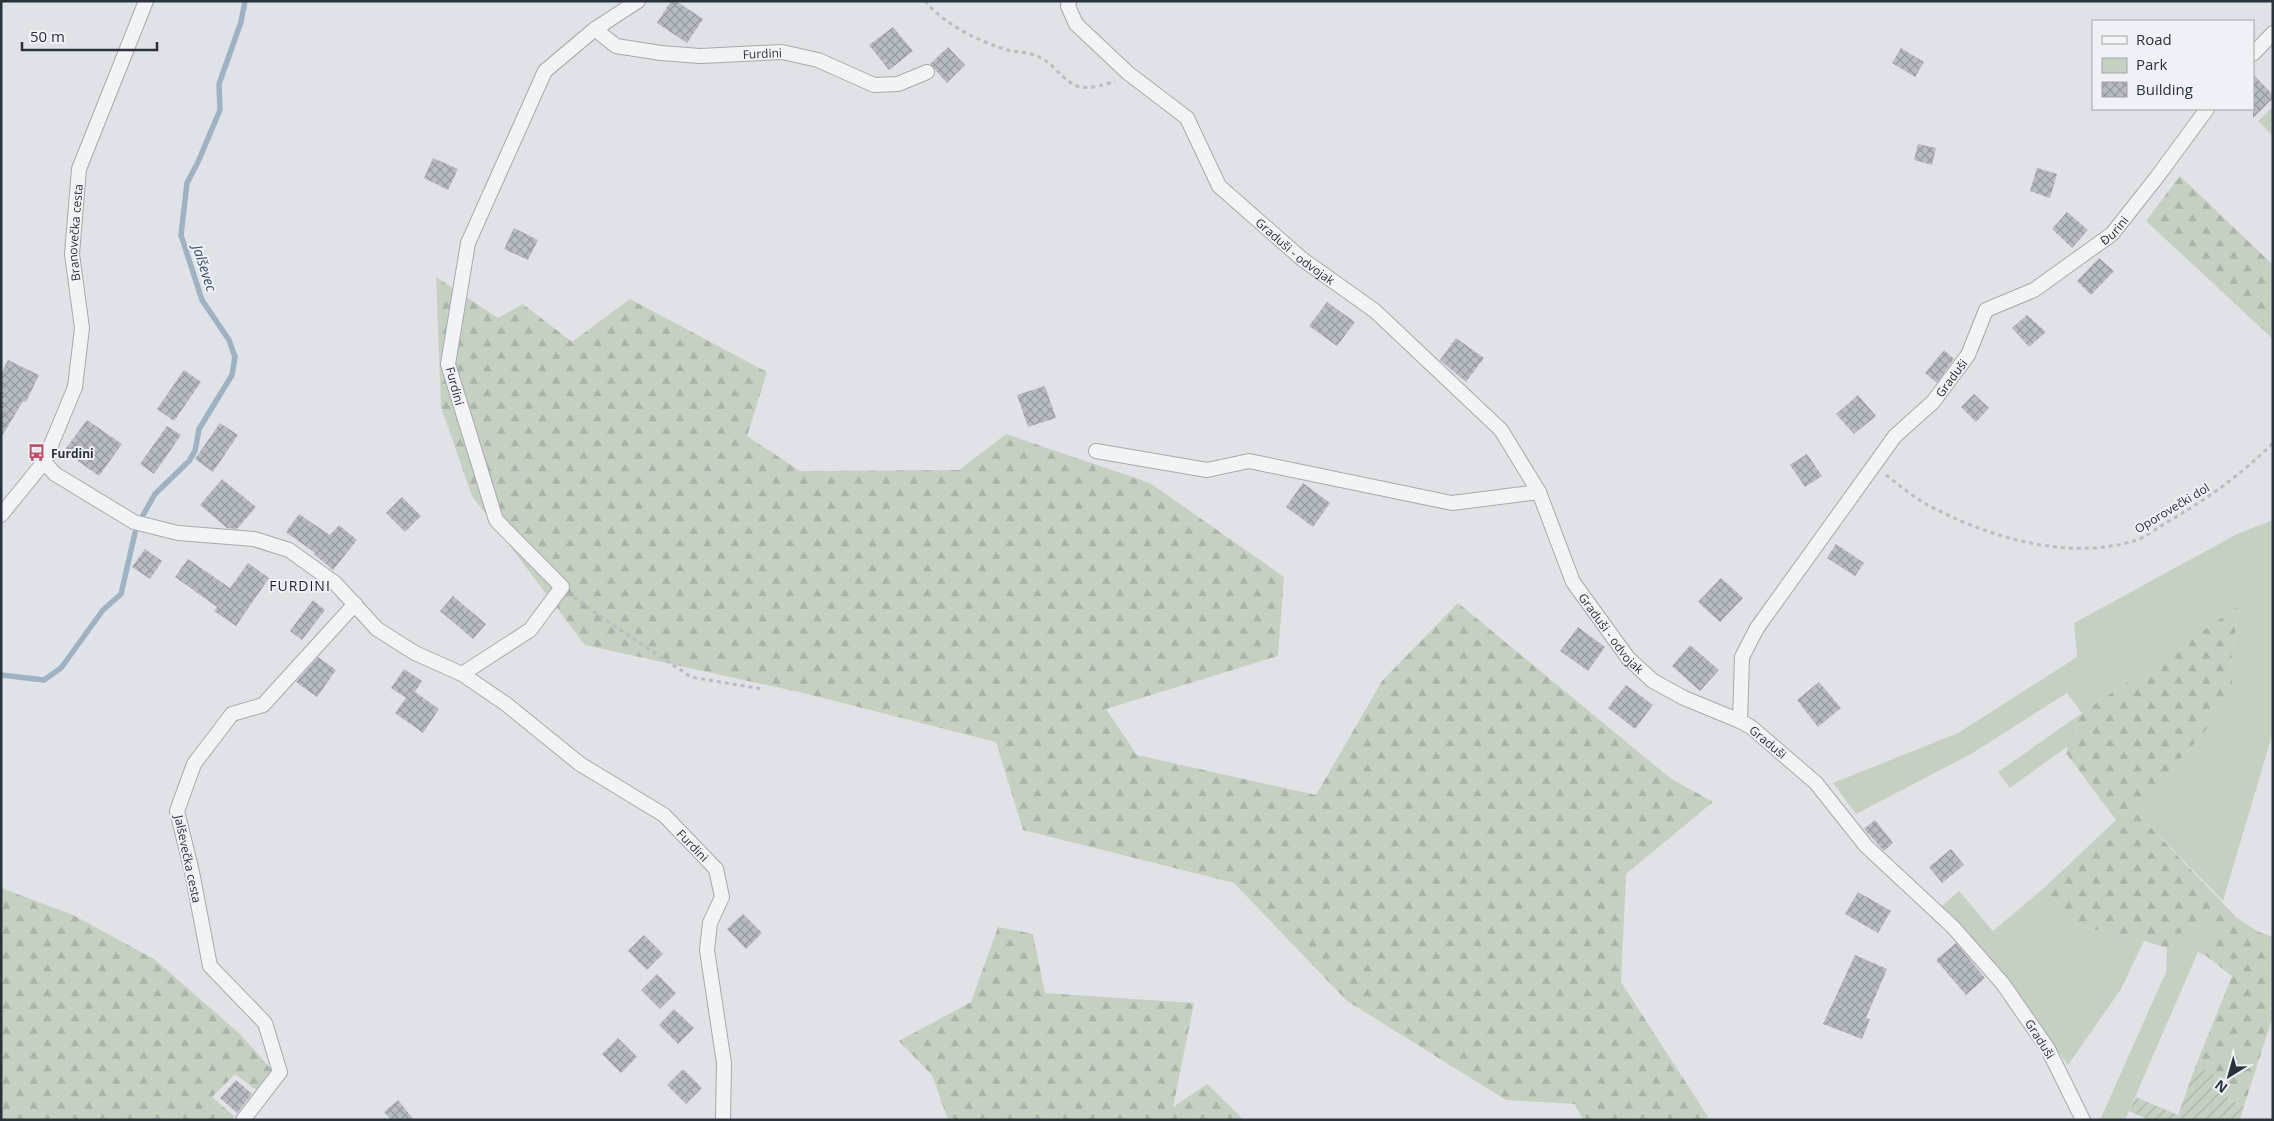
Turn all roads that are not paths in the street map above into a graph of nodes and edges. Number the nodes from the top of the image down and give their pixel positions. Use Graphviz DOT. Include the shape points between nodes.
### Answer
graph roads {
  1 [pos="146,1"];
  2 [pos="638,1"];
  3 [pos="1068,1"];
  4 [pos="595,29"];
  5 [pos="2273,33"];
  6 [pos="2254,53"];
  7 [pos="927,72"];
  8 [pos="2206,110"];
  9 [pos="1986,310"];
  10 [pos="1096,451"];
  11 [pos="44,462"];
  12 [pos="1538,492"];
  13 [pos="1,515"];
  14 [pos="355,604"];
  15 [pos="462,674"];
  16 [pos="1740,721"];
  17 [pos="242,1120"];
  18 [pos="723,1120"];
  19 [pos="2084,1120"];
  1 -- 11 [label="street, Branovečka cesta" via="79,169 72,254 82,328 75,387"];
  2 -- 4 [label="street, Furdini"];
  3 -- 12 [label="street, Graduši - odvojak" via="1076,24 1128,73 1186,118 1219,186 1302,259 1375,311 1502,430"];
  4 -- 7 [label="street, Furdini" via="616,46 661,53 700,56 782,52 818,60 874,85 898,84"];
  4 -- 15 [label="street, Furdini" via="546,71 468,243 448,364 496,520 562,587 530,630"];
  5 -- 6 [label="street"];
  8 -- 9 [label="street, Đurini" via="2112,234 2034,290"];
  9 -- 16 [label="street, Graduši" via="1968,355 1933,402 1895,436 1757,628 1742,657"];
  10 -- 12 [label="street" via="1207,470 1249,460 1452,503"];
  11 -- 13 [label="street, Branovečka cesta"];
  11 -- 14 [label="street, Furdini" via="55,474 134,522 178,533 254,539 289,550 335,583"];
  12 -- 16 [label="street, Graduši - odvojak" via="1573,582 1628,658 1653,681"];
  14 -- 15 [label="street, Furdini" via="377,629 407,648"];
  14 -- 17 [label="street, Jalševečka cesta" via="263,705 232,714 194,764 177,811 210,966 265,1023 280,1072"];
  15 -- 18 [label="street, Furdini" via="506,704 580,764 664,815 716,869 722,897 710,923 707,950 724,1063"];
  16 -- 19 [label="street, Graduši" via="1816,783 1866,846 1953,928 2004,984 2048,1049"];
}
